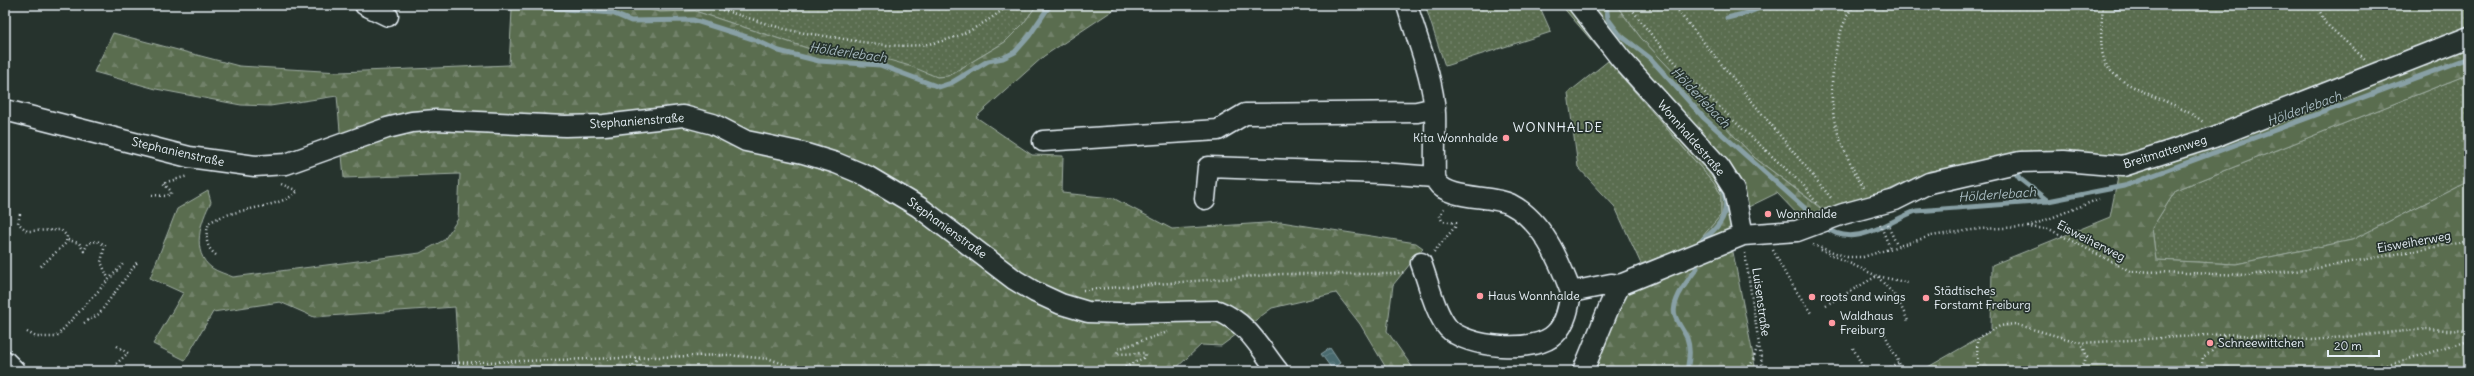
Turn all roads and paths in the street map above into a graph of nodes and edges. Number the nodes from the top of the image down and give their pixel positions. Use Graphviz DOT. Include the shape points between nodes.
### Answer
graph roads {
  1 [pos="365,5"];
  2 [pos="703,5"];
  3 [pos="1009,5"];
  4 [pos="1407,5"];
  5 [pos="1579,5"];
  6 [pos="1629,5"];
  7 [pos="1673,5"];
  8 [pos="1854,5"];
  9 [pos="2103,5"];
  10 [pos="2317,5"];
  11 [pos="388,16"];
  12 [pos="2469,37"];
  13 [pos="2381,72"];
  14 [pos="1435,108"];
  15 [pos="5,110"];
  16 [pos="2214,137"];
  17 [pos="1043,141"];
  18 [pos="186,170"];
  19 [pos="1434,177"];
  20 [pos="278,183"];
  21 [pos="152,195"];
  22 [pos="1205,199"];
  23 [pos="2099,199"];
  24 [pos="1872,207"];
  25 [pos="1442,209"];
  26 [pos="20,214"];
  27 [pos="1828,220"];
  28 [pos="1887,224"];
  29 [pos="2027,227"];
  30 [pos="1767,234"];
  31 [pos="1743,235"];
  32 [pos="68,240"];
  33 [pos="2469,241"];
  34 [pos="1897,245"];
  35 [pos="1440,248"];
  36 [pos="1890,248"];
  37 [pos="216,255"];
  38 [pos="138,261"];
  39 [pos="122,264"];
  40 [pos="1417,266"];
  41 [pos="39,268"];
  42 [pos="1876,276"];
  43 [pos="108,278"];
  44 [pos="1908,283"];
  45 [pos="1620,286"];
  46 [pos="1075,291"];
  47 [pos="1571,292"];
  48 [pos="1826,304"];
  49 [pos="1811,313"];
  50 [pos="1908,321"];
  51 [pos="84,323"];
  52 [pos="1174,330"];
  53 [pos="1883,331"];
  54 [pos="2469,331"];
  55 [pos="27,332"];
  56 [pos="2225,334"];
  57 [pos="2469,341"];
  58 [pos="2082,343"];
  59 [pos="1758,344"];
  60 [pos="117,346"];
  61 [pos="1853,348"];
  62 [pos="641,359"];
  63 [pos="5,361"];
  64 [pos="1900,362"];
  65 [pos="451,363"];
  66 [pos="456,363"];
  67 [pos="15,371"];
  68 [pos="118,371"];
  69 [pos="451,371"];
  70 [pos="628,371"];
  71 [pos="802,371"];
  72 [pos="1118,371"];
  73 [pos="1278,371"];
  74 [pos="1583,371"];
  75 [pos="1749,371"];
  76 [pos="1763,371"];
  77 [pos="1865,371"];
  78 [pos="1883,371"];
  79 [pos="1903,371"];
  80 [pos="1978,371"];
  81 [pos="2078,371"];
  82 [pos="2201,371"];
  83 [pos="2368,371"];
  1 -- 11 [label="street"];
  2 -- 3 [label="path" via="734,12 783,29 888,47 902,47 954,39 990,20"];
  4 -- 14 [label="street" via="1429,77"];
  5 -- 31 [label="street, Wonnhaldestraße" via="1621,59 1720,168 1734,190"];
  6 -- 27 [label="path" via="1655,40 1705,92 1804,186"];
  7 -- 27 [label="path" via="1801,159"];
  8 -- 24 [label="path" via="1842,29 1835,58 1835,122 1844,149"];
  9 -- 16 [label="path" via="2102,46 2106,64 2131,85 2193,115"];
  10 -- 13 [label="path" via="2325,23 2338,37"];
  12 -- 13 [label="street, Breitmattenweg"];
  13 -- 16 [label="street, Breitmattenweg"];
  14 -- 17 [label="street" via="1417,112 1245,114 1218,130"];
  14 -- 19 [label="street" via="1437,140"];
  15 -- 73 [label="street, Stephanienstraße" via="189,157 255,166 286,164 387,128 412,122 436,120 565,126 604,125 683,116 701,119 746,141 803,153 867,176 919,207 1015,280 1061,304 1088,312 1218,311 1231,316 1243,324"];
  16 -- 24 [label="street, Breitmattenweg" via="2123,166 2064,161 2020,162 1929,183 1895,200"];
  18 -- 21 [label="path" via="189,173 187,176 163,183 171,194"];
  19 -- 22 [label="street" via="1208,167"];
  19 -- 47 [label="street" via="1444,189 1493,198 1511,204 1524,213 1550,246"];
  20 -- 37 [label="path" via="298,191 285,199 227,214 209,223 206,240 210,251"];
  23 -- 29 [label="path"];
  24 -- 27 [label="street, Breitmattenweg"];
  24 -- 36 [label="path"];
  25 -- 35 [label="path" via="1442,221 1456,223"];
  26 -- 32 [label="path" via="17,220 21,227 36,231 62,230"];
  27 -- 30 [label="street, Breitmattenweg" via="1797,231"];
  28 -- 34 [label="path"];
  29 -- 33 [label="path, Eisweiherweg" via="2049,229 2130,271 2238,275 2306,270"];
  29 -- 34 [label="path, Eisweiherweg" via="1965,231"];
  30 -- 31 [label="street, Breitmattenweg"];
  30 -- 49 [label="path" via="1787,276"];
  31 -- 45 [label="street"];
  31 -- 59 [label="path, Luisenstraße"];
  32 -- 41 [label="path"];
  32 -- 43 [label="path" via="79,243 84,251 92,241 105,245 101,262"];
  34 -- 36 [label="path, Eisweiherweg"];
  36 -- 42 [label="path, Eisweiherweg" via="1863,257 1847,257 1812,245"];
  38 -- 51 [label="path" via="99,314"];
  39 -- 43 [label="path"];
  40 -- 46 [label="path" via="1392,274 1280,274"];
  40 -- 47 [label="street" via="1448,328 1477,343 1497,346 1527,345 1544,341 1555,334 1563,322"];
  42 -- 44 [label="path, Eisweiherweg"];
  42 -- 48 [label="path"];
  42 -- 50 [label="path" via="1897,298"];
  43 -- 55 [label="path" via="102,289 56,337 36,336"];
  45 -- 47 [label="street" via="1611,284"];
  45 -- 74 [label="street"];
  52 -- 72 [label="path" via="1118,349 1117,354 1145,353 1145,356"];
  53 -- 64 [label="path"];
  54 -- 56 [label="path" via="2427,329 2312,340"];
  56 -- 58 [label="path"];
  56 -- 82 [label="path" via="2212,351 2203,357"];
  57 -- 83 [label="path"];
  58 -- 80 [label="path" via="2014,324 2000,326 1989,330 1977,341"];
  58 -- 81 [label="path" via="2086,357"];
  59 -- 75 [label="path"];
  59 -- 76 [label="path, Luisenstraße"];
  60 -- 68 [label="path" via="128,353 115,366"];
  61 -- 77 [label="path"];
  62 -- 66 [label="path"];
  62 -- 70 [label="path"];
  62 -- 71 [label="path" via="727,355 770,359"];
  63 -- 67 [label="street"];
  64 -- 78 [label="path"];
  64 -- 79 [label="path"];
  65 -- 66 [label="path"];
  66 -- 69 [label="path"];
}
